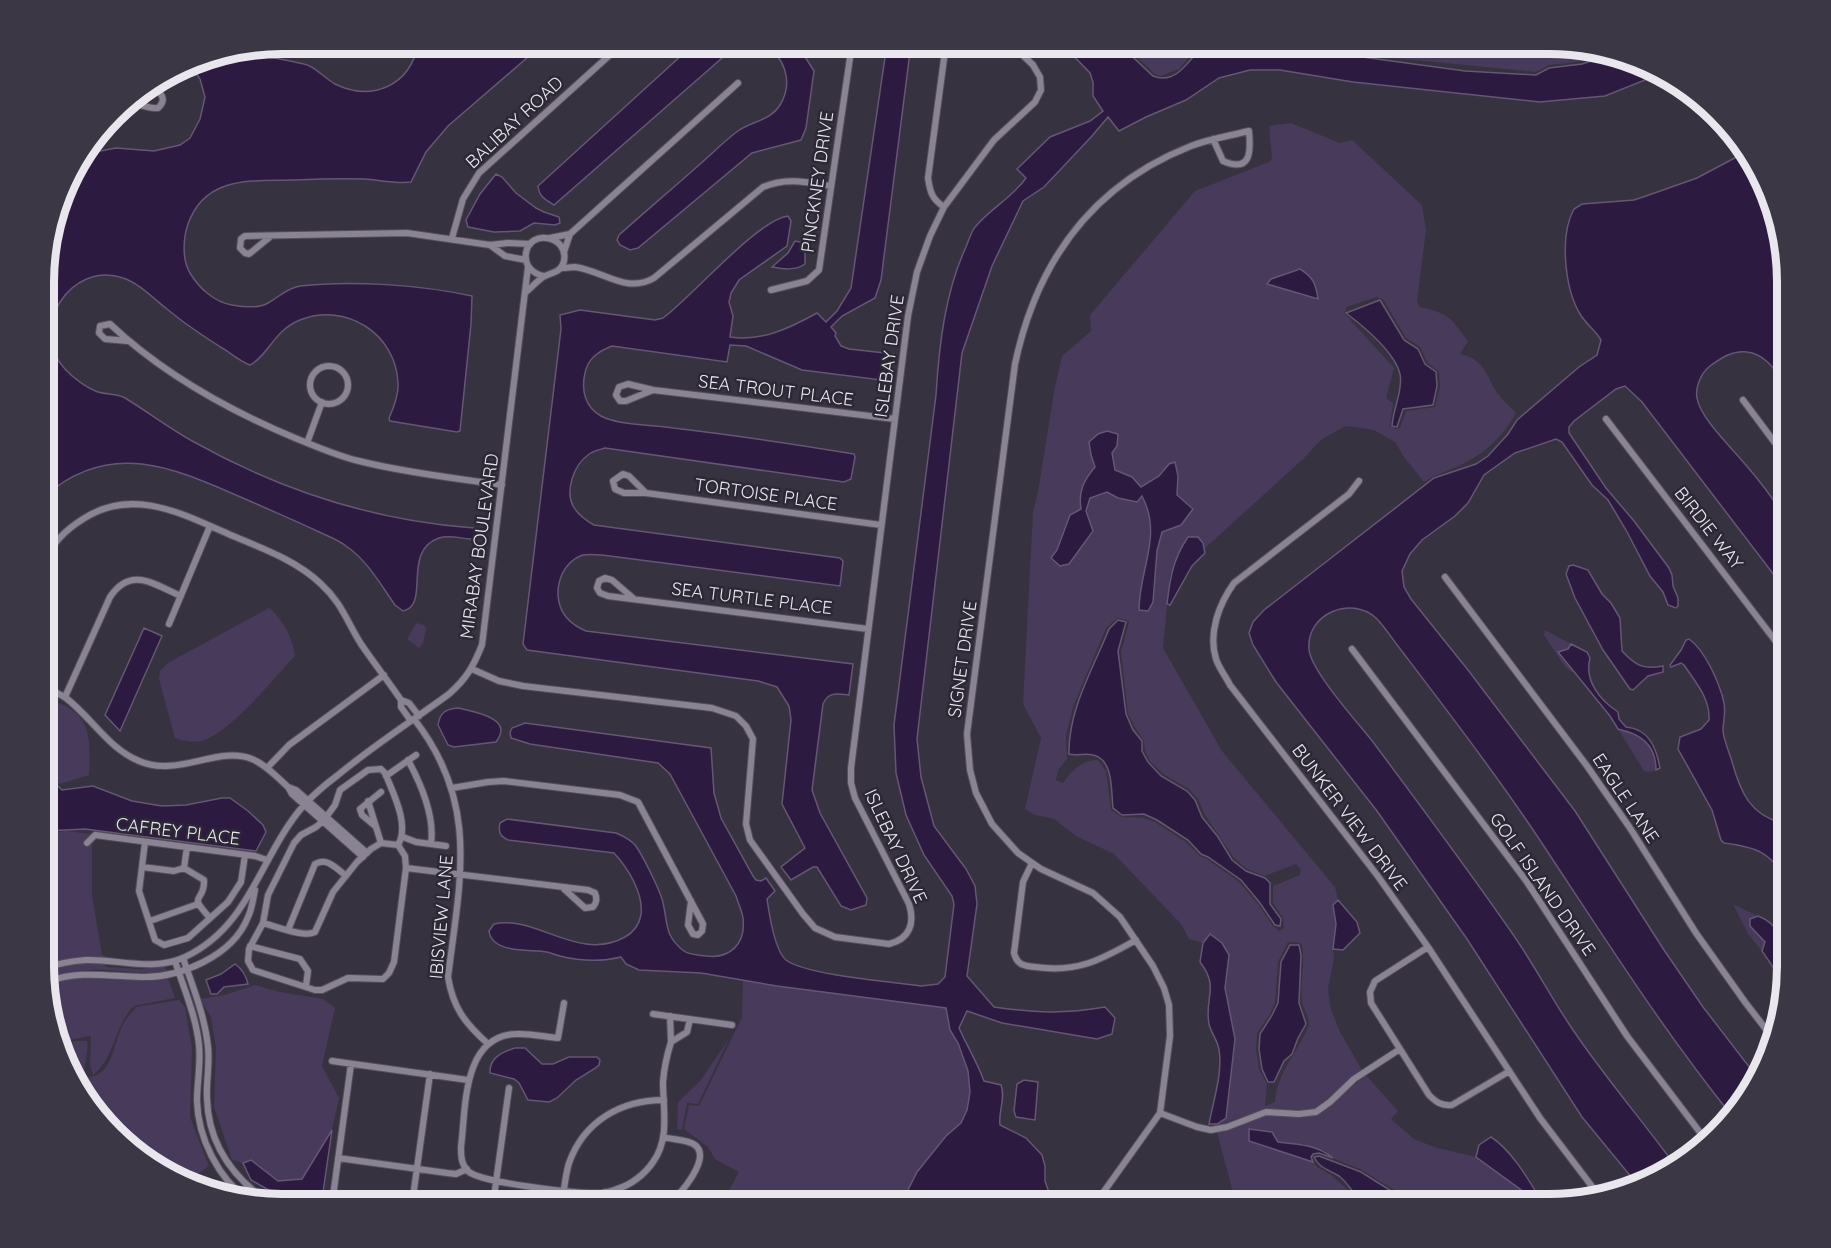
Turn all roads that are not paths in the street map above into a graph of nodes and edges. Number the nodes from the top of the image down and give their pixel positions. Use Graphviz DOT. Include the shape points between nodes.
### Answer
graph roads {
  1 [pos="611,54"];
  2 [pos="851,54"];
  3 [pos="945,54"];
  4 [pos="1021,54"];
  5 [pos="738,83"];
  6 [pos="1213,139"];
  7 [pos="831,186"];
  8 [pos="944,207"];
  9 [pos="570,234"];
  10 [pos="270,237"];
  11 [pos="452,238"];
  12 [pos="550,238"];
  13 [pos="505,243"];
  14 [pos="530,244"];
  15 [pos="490,245"];
  16 [pos="564,254"];
  17 [pos="503,255"];
  18 [pos="526,260"];
  19 [pos="528,267"];
  20 [pos="574,267"];
  21 [pos="561,268"];
  22 [pos="544,276"];
  23 [pos="771,290"];
  24 [pos="525,293"];
  25 [pos="128,341"];
  26 [pos="653,390"];
  27 [pos="1743,400"];
  28 [pos="322,402"];
  29 [pos="895,419"];
  30 [pos="1606,419"];
  31 [pos="307,442"];
  32 [pos="1777,446"];
  33 [pos="1359,481"];
  34 [pos="502,485"];
  35 [pos="646,493"];
  36 [pos="881,525"];
  37 [pos="210,526"];
  38 [pos="54,547"];
  39 [pos="1444,577"];
  40 [pos="181,596"];
  41 [pos="633,598"];
  42 [pos="169,624"];
  43 [pos="868,628"];
  44 [pos="1777,643"];
  45 [pos="1352,649"];
  46 [pos="472,669"];
  47 [pos="384,675"];
  48 [pos="54,692"];
  49 [pos="65,697"];
  50 [pos="415,719"];
  51 [pos="416,755"];
  52 [pos="408,760"];
  53 [pos="267,768"];
  54 [pos="386,776"];
  55 [pos="452,788"];
  56 [pos="381,792"];
  57 [pos="368,801"];
  58 [pos="306,803"];
  59 [pos="324,819"];
  60 [pos="375,826"];
  61 [pos="403,837"];
  62 [pos="145,842"];
  63 [pos="87,843"];
  64 [pos="381,843"];
  65 [pos="431,844"];
  66 [pos="398,845"];
  67 [pos="446,846"];
  68 [pos="187,847"];
  69 [pos="246,855"];
  70 [pos="365,855"];
  71 [pos="267,860"];
  72 [pos="1032,863"];
  73 [pos="142,867"];
  74 [pos="184,868"];
  75 [pos="406,868"];
  76 [pos="460,875"];
  77 [pos="346,876"];
  78 [pos="255,887"];
  79 [pos="563,888"];
  80 [pos="691,901"];
  81 [pos="198,904"];
  82 [pos="210,918"];
  83 [pos="150,921"];
  84 [pos="263,923"];
  85 [pos="288,930"];
  86 [pos="1136,940"];
  87 [pos="250,946"];
  88 [pos="1428,947"];
  89 [pos="183,958"];
  90 [pos="175,961"];
  91 [pos="54,965"];
  92 [pos="187,970"];
  93 [pos="178,972"];
  94 [pos="54,978"];
  95 [pos="306,986"];
  96 [pos="564,1003"];
  97 [pos="653,1014"];
  98 [pos="670,1016"];
  99 [pos="690,1019"];
  100 [pos="732,1025"];
  101 [pos="1767,1031"];
  102 [pos="671,1042"];
  103 [pos="487,1043"];
  104 [pos="1400,1049"];
  105 [pos="332,1062"];
  106 [pos="351,1064"];
  107 [pos="1508,1072"];
  108 [pos="430,1074"];
  109 [pos="468,1080"];
  110 [pos="508,1088"];
  111 [pos="664,1100"];
  112 [pos="1160,1113"];
  113 [pos="1702,1135"];
  114 [pos="663,1137"];
  115 [pos="338,1158"];
  116 [pos="417,1169"];
  117 [pos="467,1169"];
  118 [pos="496,1180"];
  119 [pos="238,1190"];
  120 [pos="564,1190"];
  121 [pos="1594,1190"];
  122 [pos="253,1192"];
  123 [pos="605,1192"];
  124 [pos="333,1194"];
  125 [pos="413,1194"];
  126 [pos="494,1194"];
  127 [pos="563,1194"];
  128 [pos="678,1194"];
  129 [pos="1103,1194"];
  1 -- 11 [label="street, BALIBAY ROAD" via="479,173 463,199"];
  2 -- 7 [label="street, PINCKNEY DRIVE"];
  3 -- 8 [label="street" via="928,178 931,194"];
  4 -- 8 [label="street, ISLEBAY DRIVE" via="1040,76 1041,90 1035,102 994,140"];
  5 -- 9 [label="street"];
  6 -- 6 [label="street, SIGNET DRIVE" via="1248,131 1250,156 1239,164 1223,161"];
  6 -- 72 [label="street, SIGNET DRIVE" via="1142,171 1091,211 1051,263 1020,342 967,734 970,770 984,809 1005,840"];
  7 -- 20 [label="street" via="790,180 763,187 646,283 622,283"];
  7 -- 23 [label="street, PINCKNEY DRIVE" via="819,270 807,281"];
  8 -- 29 [label="street, ISLEBAY DRIVE" via="917,272"];
  9 -- 12 [label="street"];
  9 -- 16 [label="street"];
  10 -- 10 [label="street" via="245,236 240,239 240,248 249,254"];
  10 -- 11 [label="street" via="407,233"];
  11 -- 15 [label="street"];
  12 -- 14 [label="street" via="539,238"];
  12 -- 16 [label="street" via="556,240"];
  13 -- 14 [label="street"];
  13 -- 15 [label="street"];
  13 -- 17 [label="street"];
  14 -- 18 [label="street, MIRABAY BOULEVARD"];
  15 -- 17 [label="street"];
  16 -- 20 [label="street"];
  16 -- 21 [label="street"];
  17 -- 18 [label="street"];
  18 -- 19 [label="street, MIRABAY BOULEVARD"];
  19 -- 22 [label="street"];
  19 -- 24 [label="street, MIRABAY BOULEVARD"];
  20 -- 21 [label="street"];
  21 -- 22 [label="street"];
  22 -- 24 [label="street"];
  24 -- 34 [label="street, MIRABAY BOULEVARD"];
  25 -- 31 [label="street" via="208,396"];
  26 -- 26 [label="street, SEA TROUT PLACE" via="628,384 619,387 616,395 620,401 626,401"];
  26 -- 29 [label="street, SEA TROUT PLACE"];
  27 -- 32 [label="street"];
  28 -- 28 [label="street" via="339,401 348,386 344,374 335,367 317,370 310,381 312,394"];
  28 -- 31 [label="street"];
  29 -- 36 [label="street, ISLEBAY DRIVE"];
  30 -- 44 [label="street, BIRDIE WAY"];
  31 -- 34 [label="street" via="357,461"];
  33 -- 88 [label="street, BUNKER VIEW DRIVE" via="1349,494 1234,583 1222,600 1213,637 1216,660 1230,685"];
  34 -- 46 [label="street, MIRABAY BOULEVARD" via="482,645"];
  35 -- 35 [label="street, TORTOISE PLACE" via="629,476 623,474 613,481 615,489 624,493"];
  35 -- 36 [label="street, TORTOISE PLACE"];
  36 -- 43 [label="street, ISLEBAY DRIVE"];
  37 -- 38 [label="street, IBISVIEW LANE" via="156,506 122,505 90,514 72,526"];
  37 -- 40 [label="street"];
  37 -- 47 [label="street, IBISVIEW LANE" via="275,554 320,582 345,612 360,643"];
  39 -- 101 [label="street, EAGLE LANE" via="1587,766 1696,933"];
  40 -- 42 [label="street"];
  40 -- 49 [label="street" via="136,579 117,587"];
  41 -- 41 [label="street, SEA TURTLE PLACE" via="612,580 599,581 600,593"];
  41 -- 43 [label="street, SEA TURTLE PLACE"];
  43 -- 46 [label="street, ISLEBAY DRIVE" via="851,783 912,916 906,937 889,944 835,937 815,928 750,840 746,813 753,739 736,716 712,708 523,686"];
  45 -- 113 [label="street, GOLF ISLAND DRIVE" via="1527,882 1627,1036"];
  46 -- 50 [label="street, MIRABAY BOULEVARD" via="449,694"];
  47 -- 50 [label="street, IBISVIEW LANE" via="401,700 401,707"];
  47 -- 53 [label="street" via="289,745"];
  48 -- 49 [label="street"];
  49 -- 53 [label="street" via="114,747 139,762 175,767 234,755 253,759"];
  50 -- 55 [label="street, IBISVIEW LANE" via="441,760"];
  50 -- 58 [label="street, MIRABAY BOULEVARD" via="353,762"];
  51 -- 52 [label="street"];
  52 -- 54 [label="street"];
  52 -- 65 [label="street" via="428,812"];
  53 -- 58 [label="street"];
  54 -- 59 [label="street" via="381,769 368,770 340,790"];
  54 -- 61 [label="street"];
  55 -- 76 [label="street, IBISVIEW LANE" via="461,835"];
  55 -- 80 [label="street" via="504,782 620,795 638,802"];
  56 -- 57 [label="street"];
  57 -- 60 [label="street"];
  57 -- 60 [label="street" via="359,811"];
  58 -- 59 [label="street"];
  58 -- 71 [label="street, MIRABAY BOULEVARD"];
  59 -- 70 [label="street"];
  59 -- 84 [label="street" via="294,843 268,895"];
  60 -- 64 [label="street"];
  61 -- 65 [label="street"];
  61 -- 66 [label="street"];
  62 -- 63 [label="street, CAFREY PLACE" via="95,836"];
  62 -- 68 [label="street, CAFREY PLACE"];
  62 -- 73 [label="street"];
  64 -- 66 [label="street"];
  64 -- 70 [label="street"];
  65 -- 67 [label="street"];
  66 -- 75 [label="street"];
  68 -- 69 [label="street, CAFREY PLACE"];
  68 -- 74 [label="street"];
  69 -- 71 [label="street, CAFREY PLACE"];
  69 -- 82 [label="street" via="238,889"];
  70 -- 77 [label="street"];
  71 -- 78 [label="street, MIRABAY BOULEVARD"];
  72 -- 86 [label="street, SIGNET DRIVE" via="1093,893 1120,916"];
  72 -- 86 [label="street" via="1023,882 1014,953 1020,964 1070,969 1090,964"];
  73 -- 74 [label="street" via="174,871"];
  73 -- 83 [label="street" via="139,891"];
  74 -- 81 [label="street" via="204,880"];
  75 -- 76 [label="street"];
  75 -- 95 [label="street" via="394,962 389,973 383,979 348,978 322,990"];
  76 -- 79 [label="street"];
  76 -- 103 [label="street, IBISVIEW LANE" via="449,984 460,1016"];
  77 -- 85 [label="street" via="333,892 315,932"];
  77 -- 85 [label="street" via="328,862 315,864"];
  78 -- 89 [label="street, MIRABAY BOULEVARD" via="213,939"];
  78 -- 92 [label="street, MIRABAY BOULEVARD" via="248,918 238,934 220,952"];
  79 -- 79 [label="street" via="585,908 595,904 595,893"];
  80 -- 80 [label="street" via="689,929 698,935 703,924"];
  81 -- 82 [label="street"];
  81 -- 83 [label="street"];
  82 -- 83 [label="street" via="188,938 164,945 155,940"];
  84 -- 85 [label="street"];
  84 -- 87 [label="street"];
  86 -- 112 [label="street, SIGNET DRIVE" via="1164,988 1170,1012"];
  87 -- 95 [label="street" via="300,959 308,971"];
  87 -- 95 [label="street" via="248,961 252,970"];
  88 -- 104 [label="street" via="1375,981 1370,992 1371,1002"];
  88 -- 107 [label="street, BUNKER VIEW DRIVE"];
  89 -- 90 [label="street, MIRABAY BOULEVARD"];
  89 -- 92 [label="street"];
  90 -- 91 [label="street, MIRABAY BOULEVARD" via="145,965 86,960"];
  90 -- 93 [label="street"];
  92 -- 93 [label="street, MIRABAY BOULEVARD"];
  92 -- 122 [label="street" via="206,1030 206,1099 212,1131 229,1167"];
  93 -- 94 [label="street, MIRABAY BOULEVARD" via="142,977 86,973"];
  93 -- 119 [label="street" via="197,1030 201,1131 220,1170"];
  96 -- 103 [label="street" via="558,1038 514,1034"];
  97 -- 98 [label="street"];
  98 -- 99 [label="street"];
  98 -- 102 [label="street"];
  99 -- 100 [label="street"];
  99 -- 102 [label="street" via="687,1032"];
  102 -- 111 [label="street" via="664,1070"];
  103 -- 109 [label="street"];
  104 -- 107 [label="street" via="1429,1095 1445,1106 1460,1102"];
  104 -- 112 [label="street" via="1354,1079 1316,1112 1266,1112 1211,1130"];
  105 -- 106 [label="street"];
  106 -- 108 [label="street"];
  106 -- 115 [label="street"];
  107 -- 121 [label="street, BUNKER VIEW DRIVE"];
  108 -- 109 [label="street"];
  108 -- 116 [label="street"];
  109 -- 117 [label="street" via="461,1147"];
  110 -- 118 [label="street"];
  111 -- 114 [label="street"];
  111 -- 120 [label="street" via="619,1107 590,1127 568,1165"];
  112 -- 129 [label="street, SIGNET DRIVE"];
  114 -- 123 [label="street" via="653,1163 637,1179"];
  114 -- 128 [label="street" via="694,1144 701,1157"];
  115 -- 116 [label="street"];
  115 -- 124 [label="street"];
  116 -- 117 [label="street" via="456,1174"];
  116 -- 125 [label="street"];
  117 -- 118 [label="street"];
  118 -- 120 [label="street"];
  118 -- 126 [label="street"];
  120 -- 123 [label="street"];
  120 -- 127 [label="street"];
}
